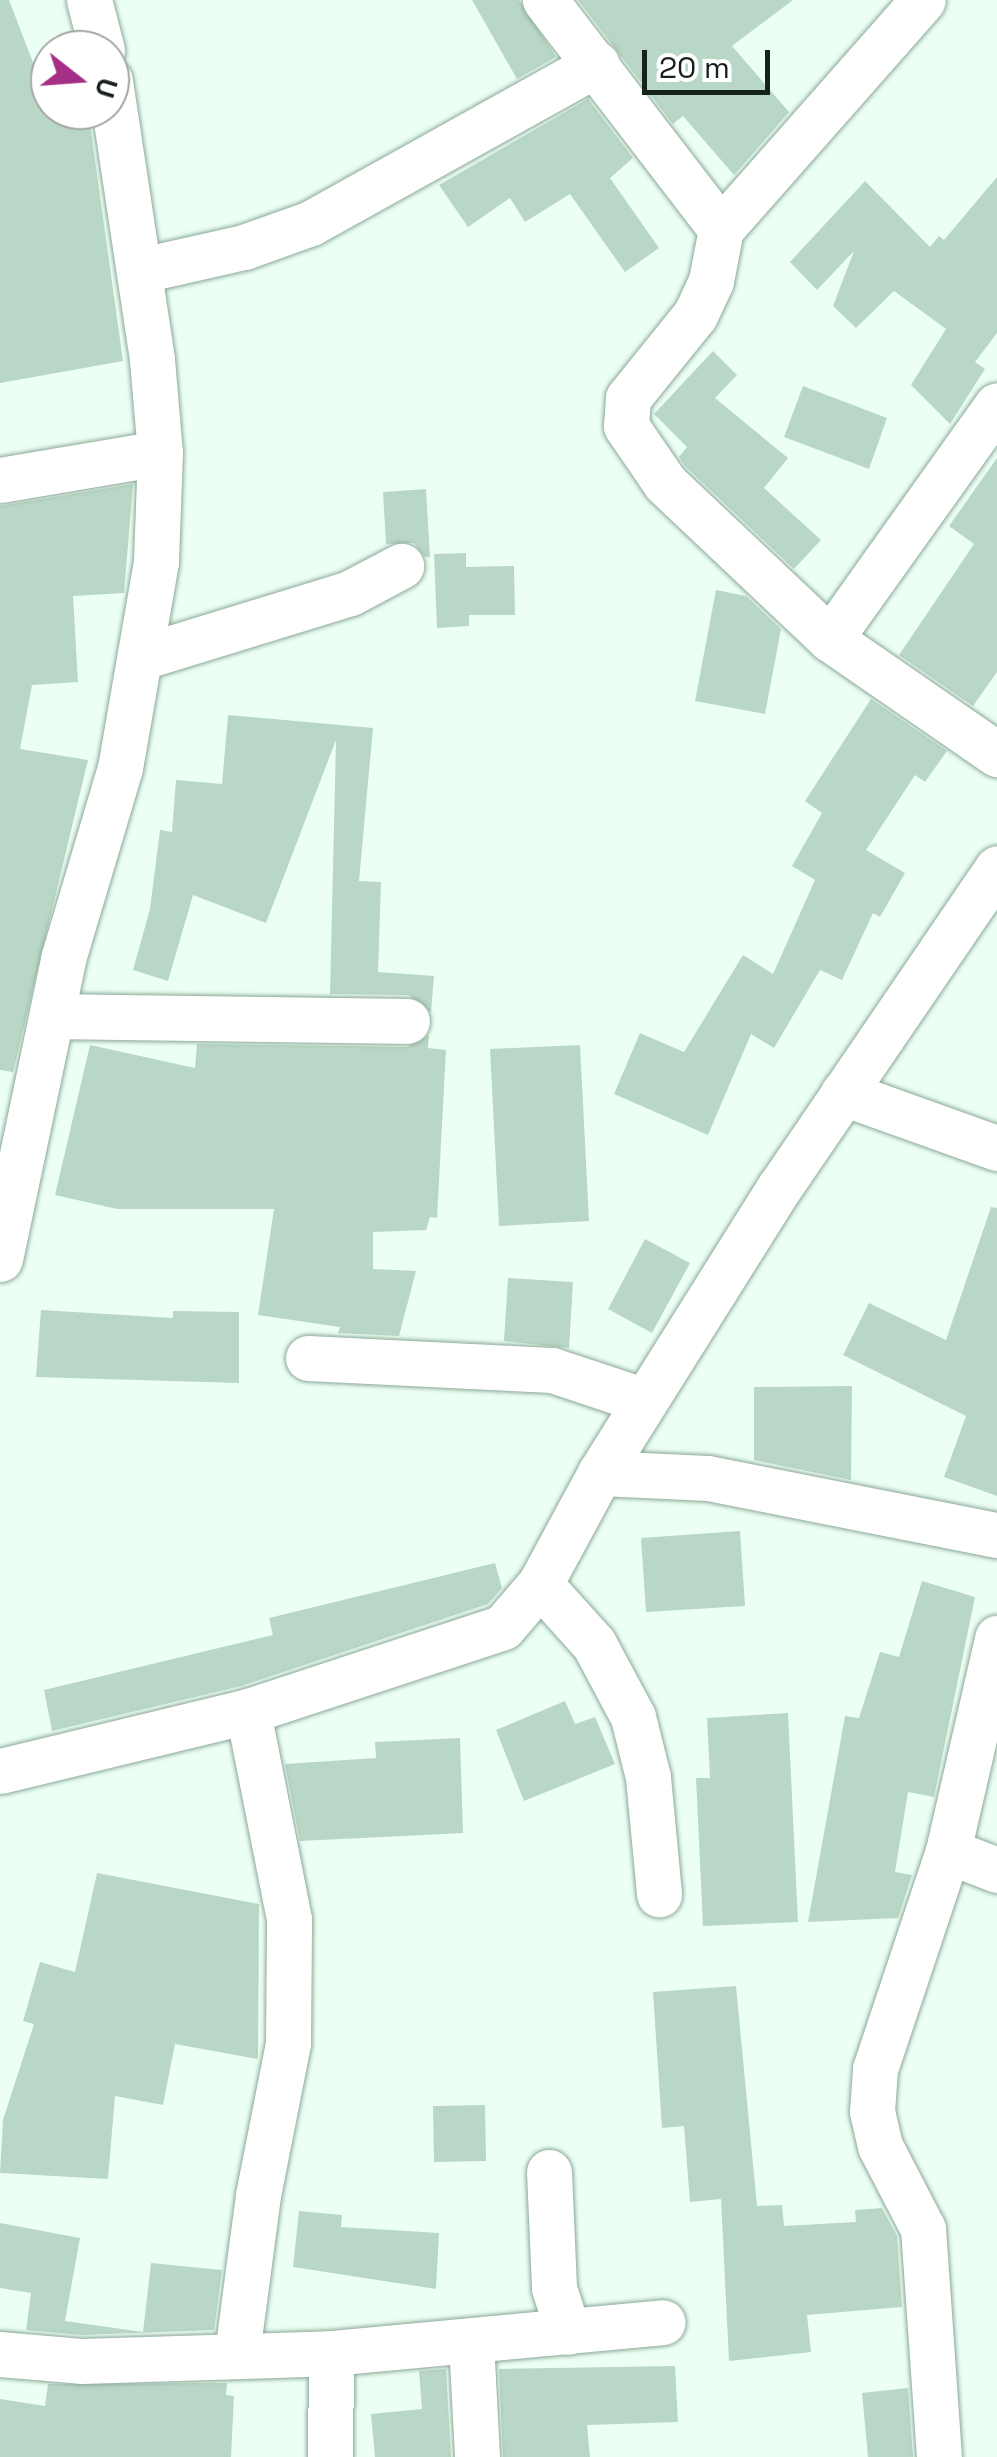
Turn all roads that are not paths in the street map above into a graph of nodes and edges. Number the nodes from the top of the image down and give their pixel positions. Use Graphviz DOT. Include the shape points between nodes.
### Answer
graph roads {
  1 [pos="90,0"];
  2 [pos="545,0"];
  3 [pos="922,0"];
  4 [pos="97,30"];
  5 [pos="597,64"];
  6 [pos="118,130"];
  7 [pos="721,228"];
  8 [pos="142,270"];
  9 [pos="997,405"];
  10 [pos="160,452"];
  11 [pos="0,480"];
  12 [pos="401,566"];
  13 [pos="830,639"];
  14 [pos="142,657"];
  15 [pos="997,754"];
  16 [pos="997,868"];
  17 [pos="52,1016"];
  18 [pos="407,1021"];
  19 [pos="843,1094"];
  20 [pos="997,1148"];
  21 [pos="0,1258"];
  22 [pos="308,1358"];
  23 [pos="645,1401"];
  24 [pos="600,1473"];
  25 [pos="997,1535"];
  26 [pos="540,1584"];
  27 [pos="997,1638"];
  28 [pos="248,1710"];
  29 [pos="0,1771"];
  30 [pos="948,1851"];
  31 [pos="997,1870"];
  32 [pos="659,1894"];
  33 [pos="549,2172"];
  34 [pos="663,2322"];
  35 [pos="568,2332"];
  36 [pos="471,2341"];
  37 [pos="331,2352"];
  38 [pos="237,2353"];
  39 [pos="0,2354"];
  40 [pos="330,2457"];
  41 [pos="476,2457"];
  42 [pos="940,2457"];
  1 -- 4 [label="street"];
  2 -- 5 [label="street"];
  3 -- 7 [label="street"];
  5 -- 7 [label="street"];
  5 -- 8 [label="street" via="311,223 244,247"];
  6 -- 8 [label="street"];
  7 -- 13 [label="street" via="711,281 696,315 628,398 626,426 665,483"];
  8 -- 10 [label="street"];
  9 -- 13 [label="street"];
  10 -- 11 [label="street"];
  10 -- 14 [label="street"];
  12 -- 14 [label="street" via="350,594"];
  13 -- 15 [label="street"];
  14 -- 17 [label="street" via="120,768"];
  16 -- 19 [label="street"];
  17 -- 18 [label="street"];
  17 -- 21 [label="street"];
  19 -- 20 [label="street"];
  19 -- 23 [label="street"];
  22 -- 23 [label="street" via="552,1370"];
  23 -- 24 [label="street"];
  24 -- 25 [label="street" via="708,1478"];
  24 -- 26 [label="street"];
  26 -- 28 [label="street" via="503,1627 475,1640"];
  26 -- 32 [label="street" via="594,1644 633,1717 648,1777"];
  27 -- 30 [label="street"];
  28 -- 29 [label="street"];
  28 -- 38 [label="street" via="289,1919 288,2042"];
  30 -- 31 [label="street"];
  30 -- 42 [label="street" via="875,2069 872,2112 880,2146 923,2229"];
  33 -- 35 [label="street" via="554,2288"];
  34 -- 35 [label="street"];
  35 -- 36 [label="street"];
  36 -- 37 [label="street"];
  36 -- 41 [label="street"];
  37 -- 38 [label="street"];
  37 -- 40 [label="street"];
  38 -- 39 [label="street" via="81,2361"];
}
